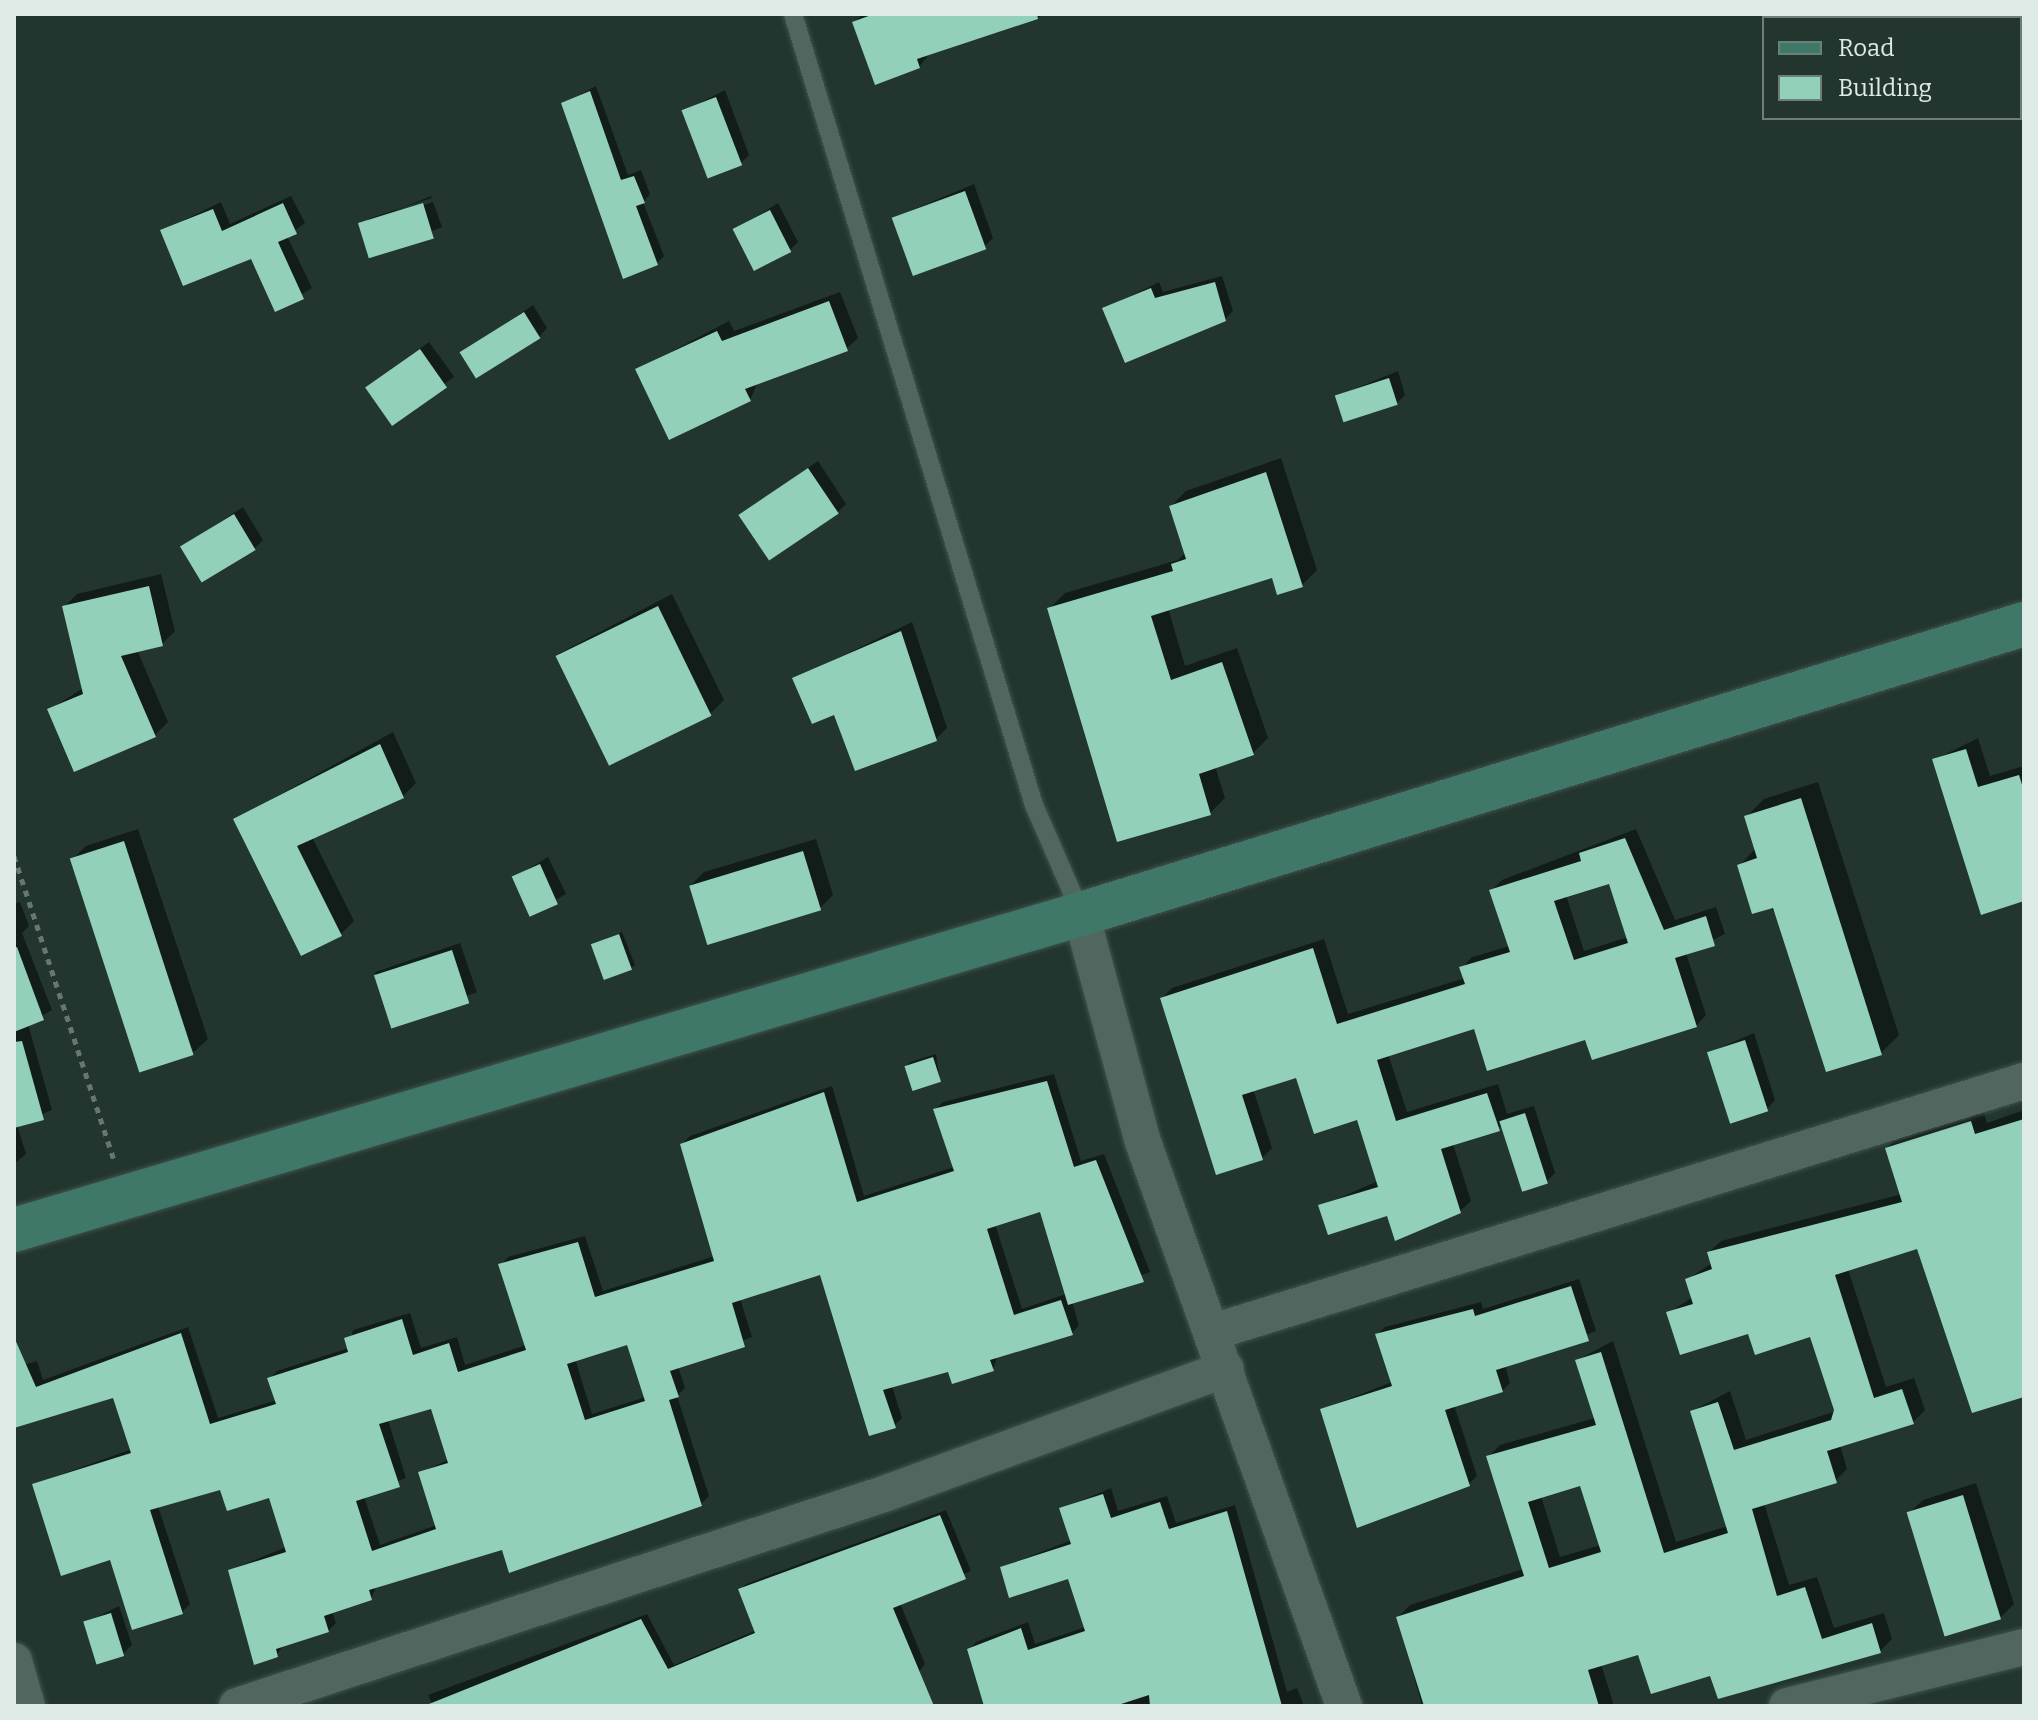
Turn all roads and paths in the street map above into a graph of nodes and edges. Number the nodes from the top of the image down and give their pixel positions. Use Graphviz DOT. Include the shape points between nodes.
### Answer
graph roads {
  1 [pos="793,14"];
  2 [pos="2024,624"];
  3 [pos="14,856"];
  4 [pos="1081,914"];
  5 [pos="2024,1081"];
  6 [pos="126,1198"];
  7 [pos="14,1230"];
  8 [pos="1213,1332"];
  9 [pos="1226,1369"];
  10 [pos="2024,1647"];
  11 [pos="14,1661"];
  12 [pos="27,1706"];
  13 [pos="237,1706"];
  14 [pos="1344,1706"];
  15 [pos="1787,1706"];
  1 -- 4 [label="lane" via="1034,805"];
  2 -- 4 [label="main road"];
  3 -- 6 [label="path"];
  4 -- 6 [label="main road"];
  4 -- 8 [label="street" via="1143,1142"];
  5 -- 8 [label="street"];
  6 -- 7 [label="main road"];
  8 -- 9 [label="street"];
  9 -- 13 [label="street" via="884,1494"];
  9 -- 14 [label="street"];
  10 -- 15 [label="street"];
  11 -- 12 [label="street"];
}
